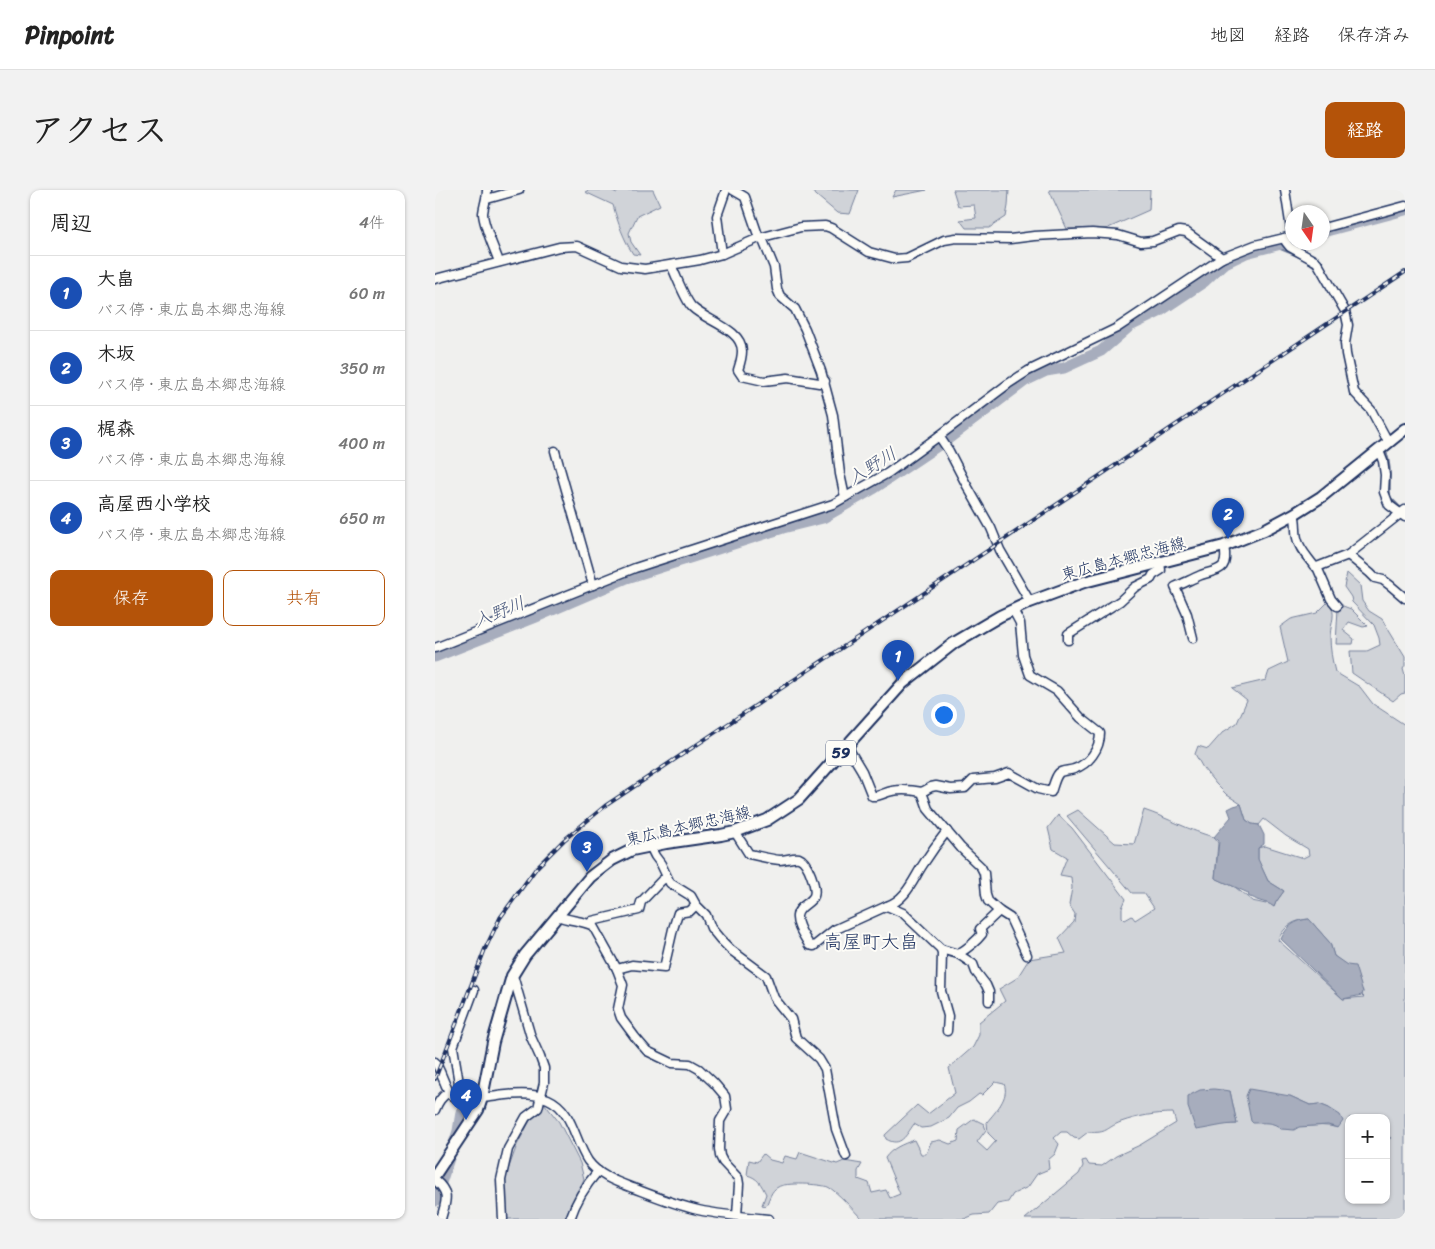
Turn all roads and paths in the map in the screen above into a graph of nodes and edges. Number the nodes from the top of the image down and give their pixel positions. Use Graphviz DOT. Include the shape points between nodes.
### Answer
graph roads {
  1 [pos="487,190"];
  2 [pos="519,190"];
  3 [pos="726,190"];
  4 [pos="733,190"];
  5 [pos="1285,190"];
  6 [pos="487,199"];
  7 [pos="1286,205"];
  8 [pos="1405,206"];
  9 [pos="1330,226"];
  10 [pos="761,238"];
  11 [pos="1285,241"];
  12 [pos="1302,250"];
  13 [pos="722,254"];
  14 [pos="1222,258"];
  15 [pos="499,262"];
  16 [pos="671,265"];
  17 [pos="435,279"];
  18 [pos="825,381"];
  19 [pos="1405,430"];
  20 [pos="942,441"];
  21 [pos="1384,447"];
  22 [pos="555,451"];
  23 [pos="845,497"];
  24 [pos="1403,513"];
  25 [pos="1294,514"];
  26 [pos="1224,546"];
  27 [pos="1348,555"];
  28 [pos="1160,563"];
  29 [pos="1317,567"];
  30 [pos="593,585"];
  31 [pos="1405,598"];
  32 [pos="1030,602"];
  33 [pos="1337,606"];
  34 [pos="1013,610"];
  35 [pos="1193,638"];
  36 [pos="1068,640"];
  37 [pos="435,648"];
  38 [pos="847,746"];
  39 [pos="922,792"];
  40 [pos="947,831"];
  41 [pos="735,832"];
  42 [pos="651,846"];
  43 [pos="667,878"];
  44 [pos="696,905"];
  45 [pos="887,906"];
  46 [pos="999,911"];
  47 [pos="557,916"];
  48 [pos="590,924"];
  49 [pos="941,949"];
  50 [pos="958,954"];
  51 [pos="1027,955"];
  52 [pos="617,969"];
  53 [pos="511,976"];
  54 [pos="475,990"];
  55 [pos="989,1001"];
  56 [pos="947,1031"];
  57 [pos="435,1062"];
  58 [pos="449,1092"];
  59 [pos="541,1097"];
  60 [pos="482,1098"];
  61 [pos="462,1101"];
  62 [pos="435,1110"];
  63 [pos="846,1156"];
  64 [pos="598,1171"];
  65 [pos="435,1175"];
  66 [pos="435,1180"];
  67 [pos="737,1216"];
  68 [pos="441,1219"];
  69 [pos="503,1219"];
  70 [pos="570,1219"];
  71 [pos="764,1219"];
  1 -- 6 [label="street"];
  2 -- 6 [label="street"];
  3 -- 13 [label="street" via="717,216"];
  4 -- 10 [label="street" via="745,197"];
  5 -- 7 [label="street"];
  6 -- 15 [label="street" via="483,213"];
  8 -- 9 [label="street"];
  10 -- 13 [label="street"];
  10 -- 14 [label="street" via="801,227 825,226 869,252 895,259 907,258 939,242 956,238 1003,239 1092,233 1118,235 1141,242 1179,231 1186,232"];
  10 -- 18 [label="street" via="774,267 780,296 795,310"];
  11 -- 14 [label="street" via="1255,245"];
  12 -- 21 [label="street" via="1317,262 1345,311 1348,325 1346,354 1354,392 1371,410 1385,436"];
  13 -- 16 [label="street"];
  14 -- 20 [label="street" via="1117,328 1008,384"];
  15 -- 16 [label="street" via="559,247 577,246 621,266 645,269"];
  15 -- 17 [label="street"];
  16 -- 18 [label="street" via="693,308 732,332 739,340 743,353 738,370 742,376 764,381 788,378"];
  18 -- 23 [label="street"];
  19 -- 21 [label="main road, 東広島本郷忠海線 / 59"];
  20 -- 23 [label="street"];
  20 -- 32 [label="street"];
  21 -- 24 [label="street" via="1384,492 1389,505"];
  21 -- 25 [label="main road, 東広島本郷忠海線 / 59"];
  22 -- 30 [label="street"];
  23 -- 30 [label="street" via="833,504 635,568"];
  24 -- 27 [label="street"];
  25 -- 26 [label="main road, 東広島本郷忠海線 / 59"];
  25 -- 29 [label="street" via="1300,548"];
  26 -- 28 [label="main road, 東広島本郷忠海線 / 59"];
  26 -- 35 [label="street" via="1225,554 1219,571 1201,575 1175,588"];
  27 -- 29 [label="street"];
  27 -- 31 [label="street"];
  28 -- 32 [label="main road, 東広島本郷忠海線 / 59" via="1083,582"];
  28 -- 36 [label="street" via="1161,570 1151,579 1068,634"];
  29 -- 33 [label="street"];
  30 -- 37 [label="street"];
  32 -- 34 [label="main road, 東広島本郷忠海線 / 59"];
  34 -- 38 [label="main road, 東広島本郷忠海線 / 59" via="955,643 903,683"];
  34 -- 39 [label="street" via="1021,623 1023,656 1030,675 1057,691 1081,718 1100,733 1095,753 1081,766 1060,772 1051,792 1009,774 973,780 965,788 936,786"];
  38 -- 39 [label="street" via="872,796 891,791"];
  38 -- 41 [label="main road, 東広島本郷忠海線 / 59" via="799,799 767,820"];
  39 -- 40 [label="street" via="928,809"];
  40 -- 45 [label="street" via="907,892"];
  40 -- 46 [label="street" via="981,867 988,901"];
  41 -- 42 [label="main road, 東広島本郷忠海線 / 59"];
  41 -- 45 [label="street" via="749,854 779,860 797,858 807,864 814,893 797,916 809,945 814,946 834,930"];
  42 -- 43 [label="street"];
  42 -- 47 [label="main road, 東広島本郷忠海線 / 59" via="612,860 590,877"];
  43 -- 44 [label="street" via="691,896"];
  43 -- 48 [label="street" via="641,902 639,910"];
  44 -- 52 [label="street" via="678,913 664,968 632,965"];
  44 -- 63 [label="street" via="720,939 766,976 774,998 791,1019 796,1038 825,1069 836,1129"];
  45 -- 49 [label="street" via="903,913"];
  46 -- 50 [label="street" via="980,929 982,934 977,941"];
  46 -- 51 [label="street" via="1010,918"];
  47 -- 48 [label="street"];
  47 -- 53 [label="main road, 東広島本郷忠海線 / 59"];
  48 -- 52 [label="street"];
  49 -- 50 [label="street"];
  49 -- 56 [label="street" via="941,991 948,1016"];
  50 -- 55 [label="street" via="973,964 986,985"];
  52 -- 67 [label="street" via="623,985 618,1009 621,1018 647,1051 672,1063 690,1064 699,1069 725,1096 727,1108 720,1121 719,1149 723,1162 738,1178"];
  53 -- 59 [label="street" via="544,1068"];
  53 -- 60 [label="main road, 東広島本郷忠海線 / 59"];
  54 -- 61 [label="street" via="453,1047"];
  57 -- 58 [label="street"];
  58 -- 61 [label="street"];
  58 -- 62 [label="street" via="438,1101"];
  59 -- 60 [label="street" via="520,1094"];
  59 -- 64 [label="street" via="564,1111 579,1146"];
  59 -- 69 [label="street" via="538,1108 526,1117 508,1149 501,1180"];
  60 -- 61 [label="street"];
  60 -- 65 [label="main road, 東広島本郷忠海線 / 59" via="478,1110"];
  64 -- 67 [label="street" via="676,1204"];
  64 -- 70 [label="street" via="583,1190"];
  66 -- 68 [label="street" via="447,1197"];
  67 -- 71 [label="street"];
}
